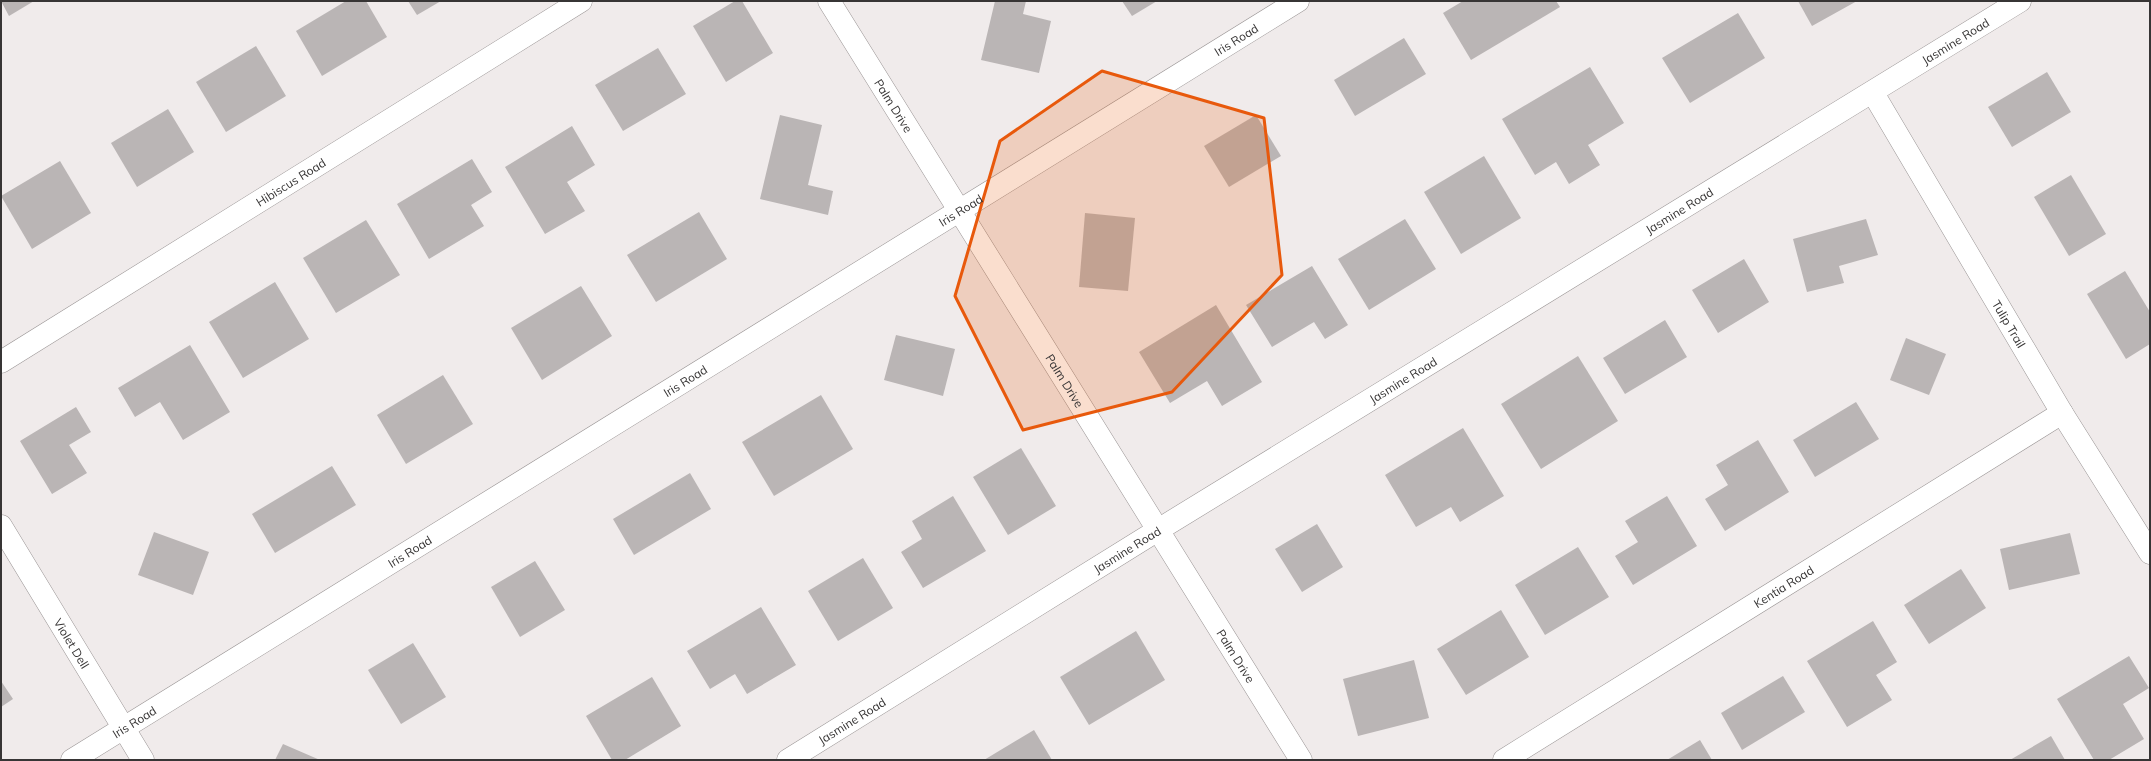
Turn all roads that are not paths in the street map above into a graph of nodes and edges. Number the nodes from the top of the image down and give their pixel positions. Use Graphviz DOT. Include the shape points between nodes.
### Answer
graph roads {
  1 [pos="581,1"];
  2 [pos="829,1"];
  3 [pos="1298,1"];
  4 [pos="2020,1"];
  5 [pos="1996,7"];
  6 [pos="1873,93"];
  7 [pos="959,212"];
  8 [pos="1,362"];
  9 [pos="2062,413"];
  10 [pos="1,526"];
  11 [pos="1158,530"];
  12 [pos="2150,553"];
  13 [pos="123,728"];
  14 [pos="72,760"];
  15 [pos="143,760"];
  16 [pos="788,760"];
  17 [pos="1301,760"];
  18 [pos="1504,760"];
  1 -- 8 [label="street, Hibiscus Road"];
  2 -- 7 [label="street, Palm Drive"];
  3 -- 7 [label="street, Iris Road"];
  4 -- 5 [label="street, Jasmine Road"];
  5 -- 6 [label="street, Jasmine Road"];
  6 -- 9 [label="street, Tulip Trail"];
  6 -- 11 [label="street, Jasmine Road"];
  7 -- 11 [label="street, Palm Drive"];
  7 -- 13 [label="street, Iris Road"];
  9 -- 12 [label="street, Tulip Trail"];
  9 -- 18 [label="street, Kentia Road"];
  10 -- 13 [label="street, Violet Dell"];
  11 -- 16 [label="street, Jasmine Road"];
  11 -- 17 [label="street, Palm Drive"];
  13 -- 14 [label="street, Iris Road"];
  13 -- 15 [label="street, Violet Dell"];
}
